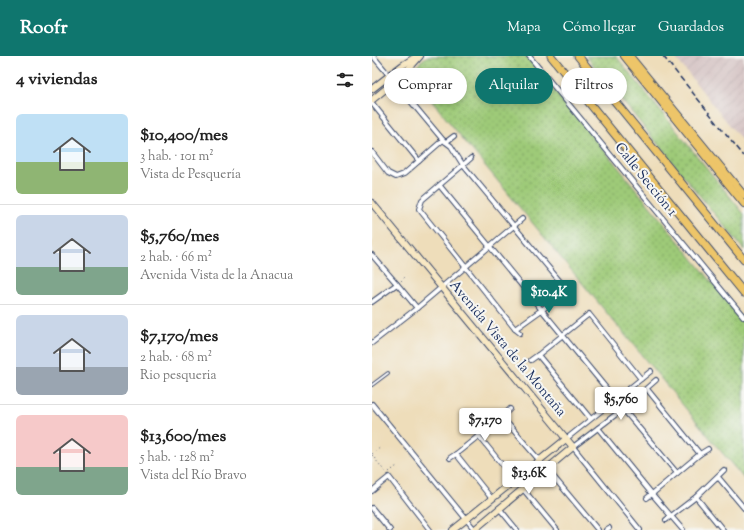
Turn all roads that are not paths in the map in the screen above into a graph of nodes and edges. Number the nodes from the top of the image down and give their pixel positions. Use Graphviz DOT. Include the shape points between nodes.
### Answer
graph roads {
  1 [pos="373,56"];
  2 [pos="419,56"];
  3 [pos="529,56"];
  4 [pos="551,56"];
  5 [pos="578,56"];
  6 [pos="624,56"];
  7 [pos="630,56"];
  8 [pos="401,68"];
  9 [pos="407,68"];
  10 [pos="384,70"];
  11 [pos="384,80"];
  12 [pos="372,89"];
  13 [pos="384,91"];
  14 [pos="372,102"];
  15 [pos="413,104"];
  16 [pos="454,136"];
  17 [pos="445,141"];
  18 [pos="372,152"];
  19 [pos="471,158"];
  20 [pos="420,161"];
  21 [pos="464,165"];
  22 [pos="440,186"];
  23 [pos="744,195"];
  24 [pos="372,203"];
  25 [pos="744,204"];
  26 [pos="522,218"];
  27 [pos="514,226"];
  28 [pos="489,246"];
  29 [pos="372,255"];
  30 [pos="744,260"];
  31 [pos="465,266"];
  32 [pos="396,284"];
  33 [pos="440,287"];
  34 [pos="744,293"];
  35 [pos="372,302"];
  36 [pos="417,308"];
  37 [pos="541,310"];
  38 [pos="744,317"];
  39 [pos="515,328"];
  40 [pos="520,334"];
  41 [pos="561,335"];
  42 [pos="372,343"];
  43 [pos="538,355"];
  44 [pos="531,360"];
  45 [pos="651,371"];
  46 [pos="388,373"];
  47 [pos="641,379"];
  48 [pos="656,380"];
  49 [pos="372,386"];
  50 [pos="647,389"];
  51 [pos="615,399"];
  52 [pos="372,404"];
  53 [pos="510,409"];
  54 [pos="623,409"];
  55 [pos="502,417"];
  56 [pos="590,418"];
  57 [pos="598,428"];
  58 [pos="479,436"];
  59 [pos="566,439"];
  60 [pos="573,447"];
  61 [pos="708,449"];
  62 [pos="456,454"];
  63 [pos="700,454"];
  64 [pos="450,458"];
  65 [pos="540,461"];
  66 [pos="547,469"];
  67 [pos="724,470"];
  68 [pos="677,472"];
  69 [pos="718,477"];
  70 [pos="515,481"];
  71 [pos="523,489"];
  72 [pos="372,491"];
  73 [pos="652,494"];
  74 [pos="696,497"];
  75 [pos="647,498"];
  76 [pos="492,499"];
  77 [pos="372,508"];
  78 [pos="499,508"];
  79 [pos="744,508"];
  80 [pos="671,516"];
  81 [pos="466,519"];
  82 [pos="666,520"];
  83 [pos="390,530"];
  84 [pos="430,530"];
  85 [pos="453,530"];
  86 [pos="474,530"];
  87 [pos="517,530"];
  88 [pos="556,530"];
  89 [pos="598,530"];
  90 [pos="640,530"];
  91 [pos="682,530"];
  92 [pos="723,530"];
  1 -- 10 [label="street"];
  2 -- 8 [label="street"];
  2 -- 9 [label="street"];
  3 -- 38 [label="street, Calle Sección 1"];
  4 -- 34 [label="highway"];
  5 -- 30 [label="highway"];
  6 -- 25 [label="main road"];
  7 -- 23 [label="main road"];
  11 -- 12 [label="street"];
  13 -- 14 [label="street"];
  14 -- 20 [label="street"];
  15 -- 17 [label="street"];
  16 -- 17 [label="street"];
  17 -- 20 [label="street"];
  17 -- 21 [label="street"];
  18 -- 20 [label="street" via="388,173 396,177"];
  19 -- 21 [label="street"];
  21 -- 22 [label="street"];
  21 -- 27 [label="street"];
  22 -- 28 [label="street"];
  22 -- 31 [label="street" via="420,203 419,209"];
  24 -- 33 [label="street, Avenida Vista de la Montaña"];
  26 -- 27 [label="street"];
  27 -- 28 [label="street"];
  27 -- 37 [label="street" via="568,291"];
  28 -- 31 [label="street"];
  28 -- 37 [label="street"];
  29 -- 32 [label="street"];
  31 -- 33 [label="street"];
  31 -- 39 [label="street"];
  32 -- 35 [label="street"];
  32 -- 36 [label="street"];
  33 -- 36 [label="street"];
  33 -- 59 [label="street, Avenida Vista de la Montaña"];
  36 -- 42 [label="street"];
  37 -- 39 [label="street"];
  37 -- 41 [label="street"];
  39 -- 40 [label="street"];
  41 -- 43 [label="street"];
  41 -- 47 [label="street" via="589,314"];
  41 -- 51 [label="street"];
  43 -- 44 [label="street"];
  43 -- 56 [label="street"];
  45 -- 47 [label="street"];
  46 -- 49 [label="lane"];
  47 -- 51 [label="street"];
  48 -- 50 [label="street"];
  50 -- 54 [label="street"];
  50 -- 63 [label="street"];
  51 -- 56 [label="street"];
  52 -- 81 [label="street"];
  53 -- 55 [label="street"];
  54 -- 57 [label="street"];
  54 -- 68 [label="street"];
  55 -- 58 [label="street"];
  55 -- 65 [label="street"];
  56 -- 59 [label="street"];
  57 -- 60 [label="street"];
  57 -- 73 [label="street"];
  58 -- 62 [label="street"];
  58 -- 70 [label="street"];
  59 -- 60 [label="street, Avenida Vista de la Montaña"];
  59 -- 65 [label="street"];
  60 -- 66 [label="street"];
  60 -- 90 [label="street, Avenida Vista de la Montaña"];
  61 -- 63 [label="street"];
  62 -- 64 [label="street"];
  62 -- 76 [label="street"];
  63 -- 68 [label="street"];
  65 -- 70 [label="street"];
  66 -- 71 [label="street"];
  66 -- 89 [label="street"];
  67 -- 69 [label="street"];
  68 -- 73 [label="street"];
  69 -- 74 [label="street"];
  69 -- 79 [label="street"];
  70 -- 76 [label="street"];
  71 -- 78 [label="street"];
  71 -- 88 [label="street"];
  72 -- 84 [label="street" via="388,475"];
  73 -- 75 [label="street"];
  73 -- 80 [label="street"];
  74 -- 80 [label="street"];
  74 -- 92 [label="street"];
  76 -- 81 [label="street"];
  77 -- 83 [label="street"];
  78 -- 86 [label="street"];
  78 -- 87 [label="street"];
  80 -- 82 [label="street"];
  80 -- 91 [label="street"];
  81 -- 85 [label="street"];
  81 -- 86 [label="street"];
}
